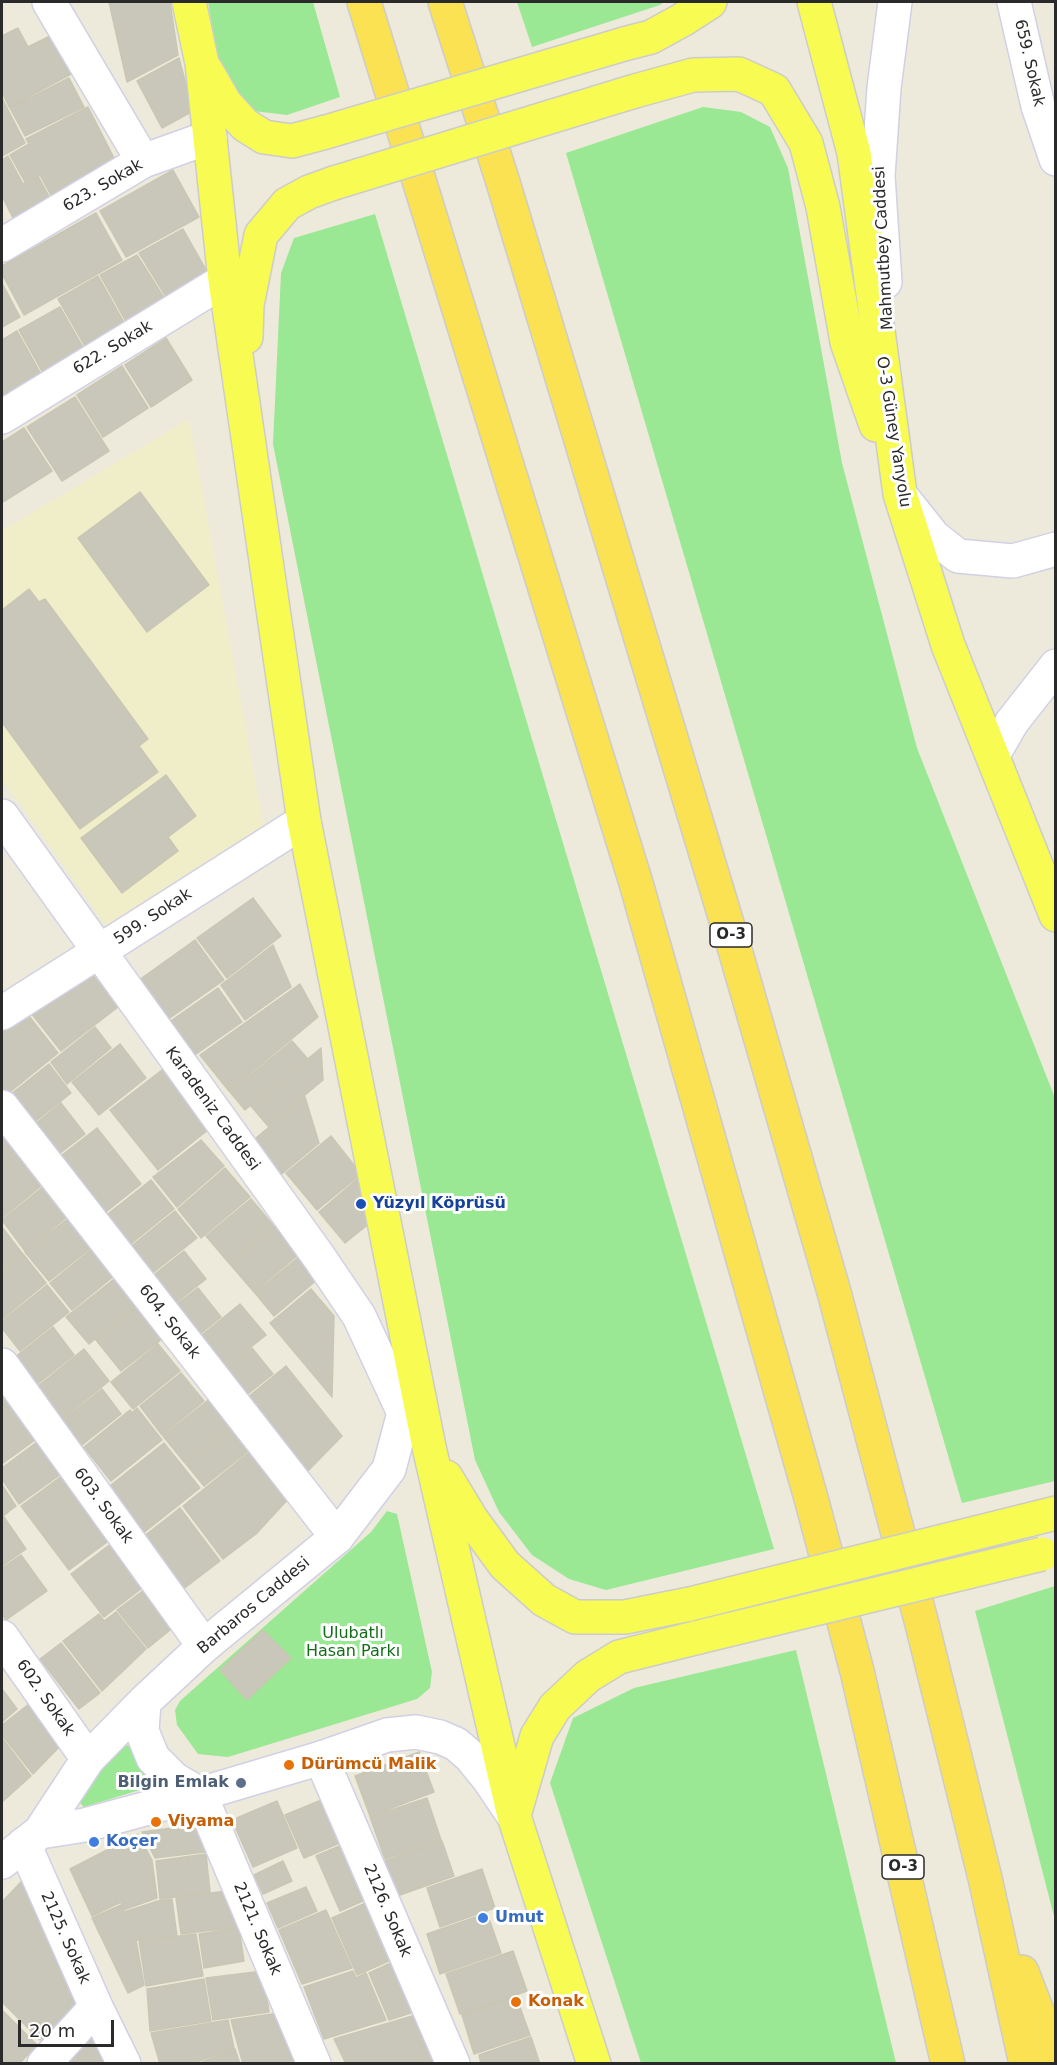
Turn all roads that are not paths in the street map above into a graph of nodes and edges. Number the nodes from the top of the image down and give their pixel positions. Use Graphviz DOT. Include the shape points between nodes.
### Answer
graph roads {
  1 [pos="49,2"];
  2 [pos="189,2"];
  3 [pos="364,2"];
  4 [pos="445,2"];
  5 [pos="710,2"];
  6 [pos="814,2"];
  7 [pos="895,2"];
  8 [pos="1014,2"];
  9 [pos="202,63"];
  10 [pos="1047,100"];
  11 [pos="210,137"];
  12 [pos="1056,159"];
  13 [pos="143,161"];
  14 [pos="2,242"];
  15 [pos="225,280"];
  16 [pos="244,408"];
  17 [pos="2,417"];
  18 [pos="900,494"];
  19 [pos="1056,549"];
  20 [pos="1056,666"];
  21 [pos="993,755"];
  22 [pos="2,816"];
  23 [pos="303,821"];
  24 [pos="1056,915"];
  25 [pos="98,952"];
  26 [pos="2,1013"];
  27 [pos="2,1107"];
  28 [pos="410,1351"];
  29 [pos="2,1365"];
  30 [pos="404,1413"];
  31 [pos="429,1447"];
  32 [pos="1042,1517"];
  33 [pos="337,1537"];
  34 [pos="1049,1552"];
  35 [pos="2,1637"];
  36 [pos="204,1646"];
  37 [pos="144,1702"];
  38 [pos="321,1758"];
  39 [pos="88,1759"];
  40 [pos="200,1794"];
  41 [pos="514,1816"];
  42 [pos="22,1846"];
  43 [pos="985,1878"];
  44 [pos="96,2007"];
  45 [pos="1056,2060"];
  46 [pos="44,2064"];
  47 [pos="124,2064"];
  48 [pos="314,2064"];
  49 [pos="453,2064"];
  50 [pos="594,2064"];
  51 [pos="948,2064"];
  52 [pos="1026,2064"];
  1 -- 13 [label="street"];
  2 -- 9 [label="main road"];
  3 -- 51 [label="highway, O-3" via="636,883 811,1498 857,1671"];
  4 -- 43 [label="highway, O-3" via="726,920 831,1281"];
  5 -- 9 [label="main road, bridge" via="651,37 292,141 264,137 245,125 225,103"];
  6 -- 18 [label="main road, O-3 Güney Yanyolu" via="854,153"];
  7 -- 18 [label="street, Mahmutbey Caddesi" via="878,176"];
  8 -- 10 [label="street, 659. Sokak"];
  9 -- 11 [label="main road"];
  10 -- 12 [label="street, 659. Sokak"];
  11 -- 13 [label="street, 623. Sokak"];
  11 -- 15 [label="main road"];
  13 -- 14 [label="street, 623. Sokak"];
  15 -- 16 [label="main road"];
  15 -- 17 [label="street, 622. Sokak"];
  16 -- 18 [label="main road, bridge" via="247,305 261,235 287,204 334,183 635,91 693,75 739,74 774,90 807,143 823,207 847,342"];
  16 -- 23 [label="main road"];
  18 -- 19 [label="street" via="934,537 958,556 1014,561"];
  18 -- 21 [label="main road, O-3 Güney Yanyolu" via="948,645"];
  20 -- 21 [label="street" via="1012,722"];
  21 -- 24 [label="main road, O-3 Güney Yanyolu"];
  22 -- 25 [label="street, Karadeniz Caddesi"];
  23 -- 25 [label="street, 599. Sokak"];
  23 -- 28 [label="main road"];
  25 -- 26 [label="street, 599. Sokak"];
  25 -- 30 [label="street, Karadeniz Caddesi" via="359,1316"];
  27 -- 33 [label="street, 604. Sokak"];
  28 -- 30 [label="street, Barbaros Caddesi"];
  28 -- 31 [label="main road"];
  29 -- 36 [label="street, 603. Sokak"];
  30 -- 33 [label="street, Barbaros Caddesi" via="388,1469"];
  31 -- 32 [label="main road, bridge" via="472,1521 505,1565 544,1600 574,1617 625,1617 690,1604"];
  31 -- 41 [label="main road"];
  33 -- 36 [label="street, Barbaros Caddesi"];
  34 -- 41 [label="main road, bridge" via="619,1657 588,1676 555,1707 537,1736"];
  35 -- 39 [label="street, 602. Sokak"];
  36 -- 37 [label="street, Barbaros Caddesi"];
  37 -- 39 [label="street, Barbaros Caddesi"];
  37 -- 40 [label="street" via="142,1731 153,1758 174,1779"];
  38 -- 40 [label="street"];
  38 -- 41 [label="street" via="387,1735 416,1732 440,1737 470,1756"];
  38 -- 49 [label="street, 2126. Sokak"];
  39 -- 42 [label="street, Barbaros Caddesi"];
  40 -- 42 [label="street"];
  40 -- 48 [label="street, 2121. Sokak"];
  41 -- 50 [label="main road"];
  42 -- 44 [label="street, 2125. Sokak"];
  43 -- 45 [label="highway"];
  43 -- 52 [label="highway, O-3"];
  44 -- 46 [label="street"];
  44 -- 47 [label="street, 2125. Sokak"];
}
